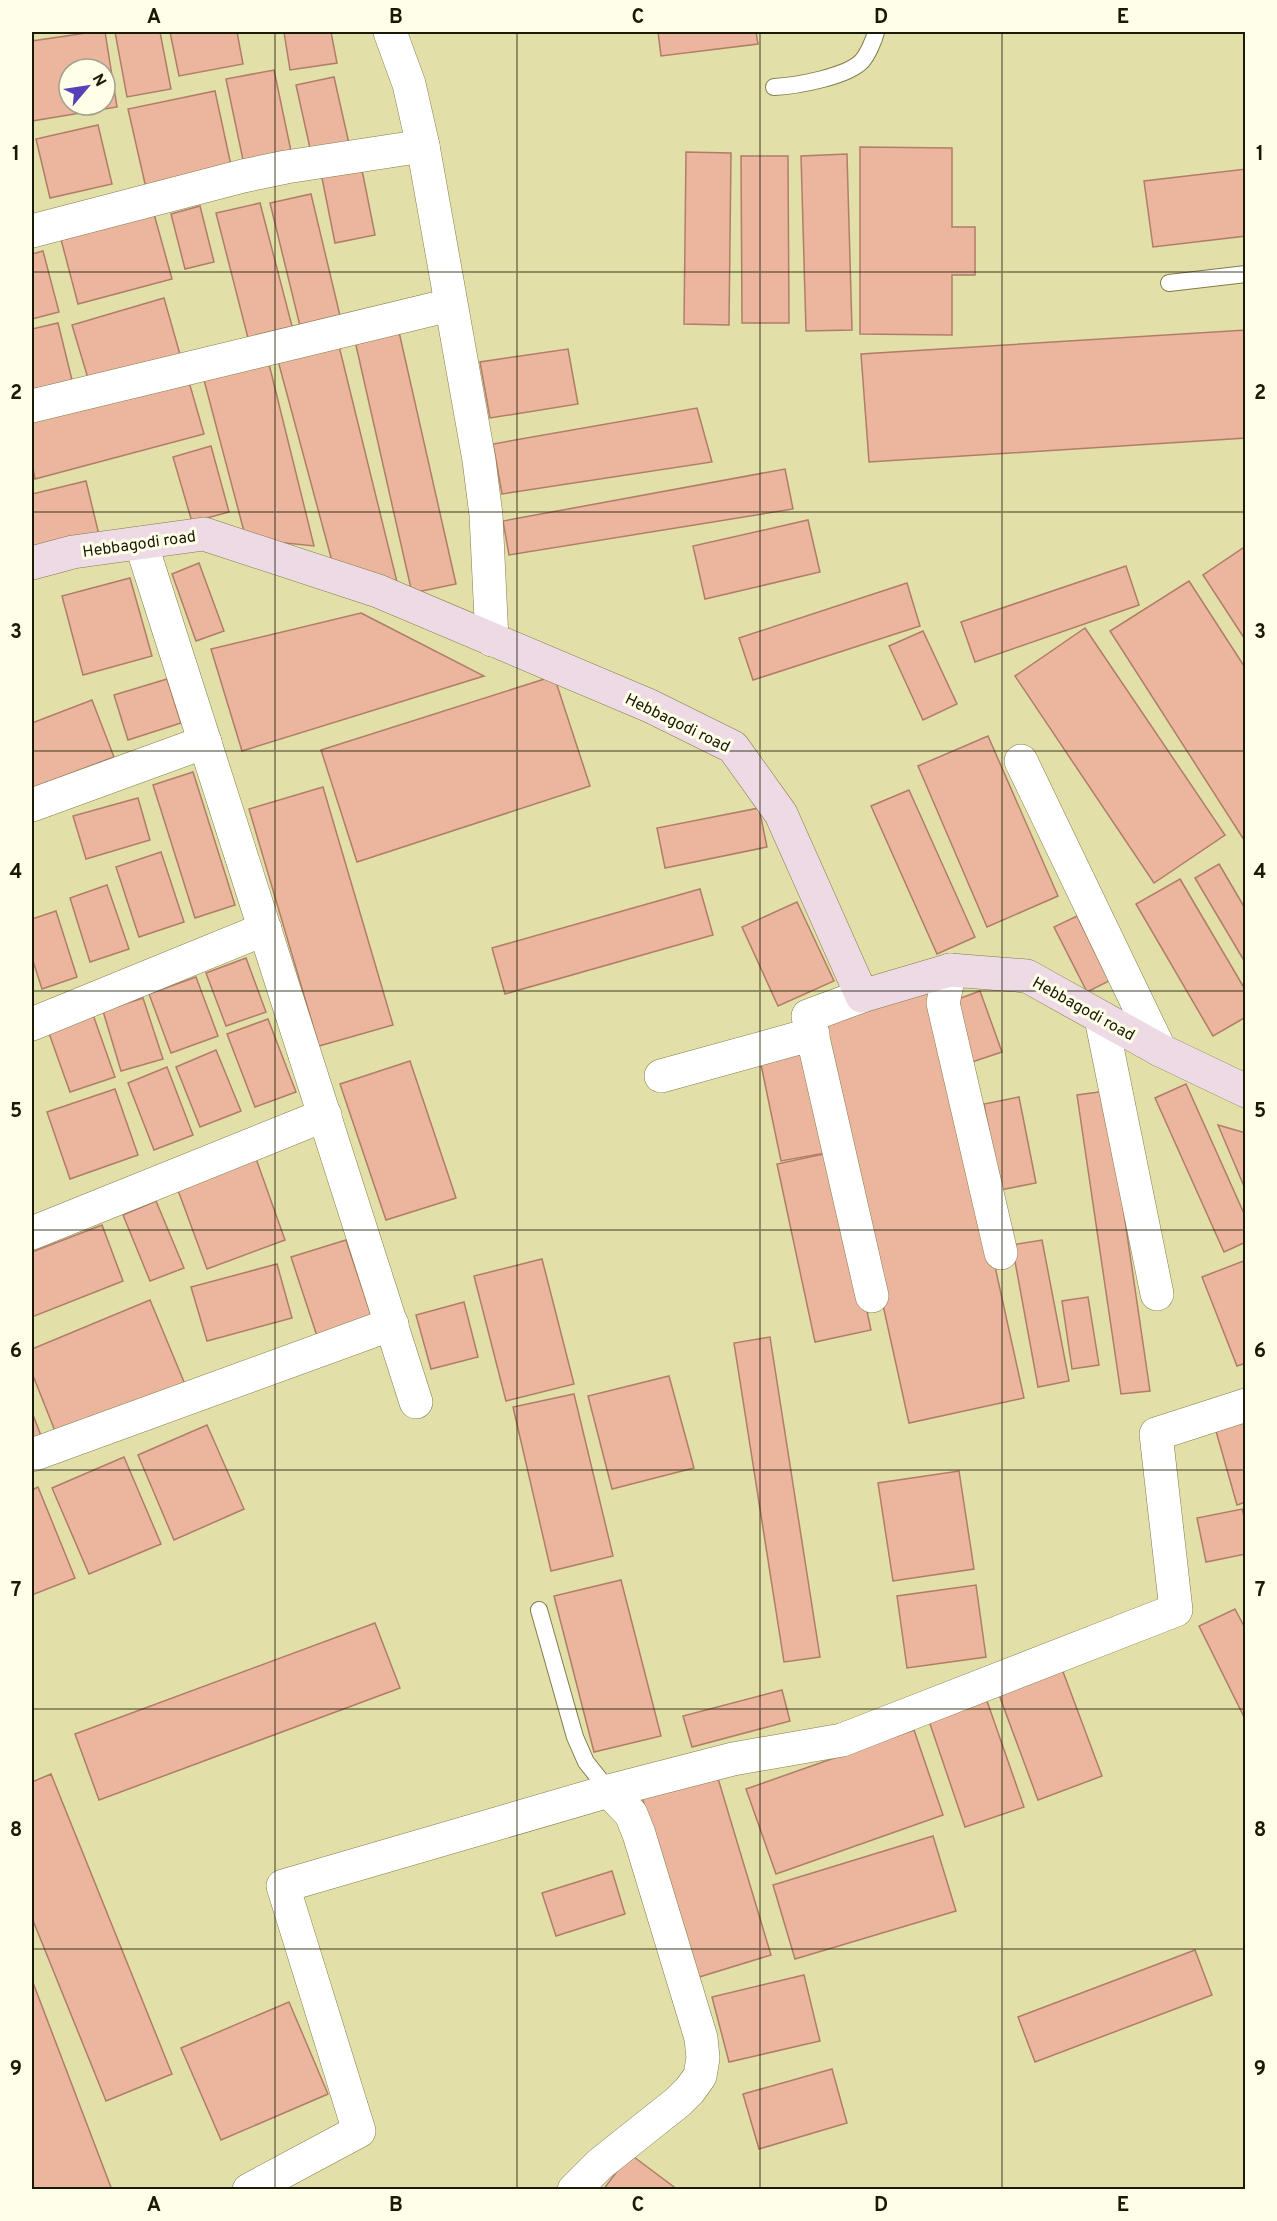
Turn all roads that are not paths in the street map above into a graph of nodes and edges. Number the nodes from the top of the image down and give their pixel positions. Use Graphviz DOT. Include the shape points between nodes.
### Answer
graph roads {
  1 [pos="390,32"];
  2 [pos="876,32"];
  3 [pos="774,87"];
  4 [pos="423,146"];
  5 [pos="32,231"];
  6 [pos="1245,274"];
  7 [pos="1169,283"];
  8 [pos="450,305"];
  9 [pos="32,406"];
  10 [pos="141,543"];
  11 [pos="32,562"];
  12 [pos="492,640"];
  13 [pos="205,742"];
  14 [pos="1021,761"];
  15 [pos="32,805"];
  16 [pos="265,929"];
  17 [pos="950,970"];
  18 [pos="862,996"];
  19 [pos="1101,1018"];
  20 [pos="32,1024"];
  21 [pos="813,1034"];
  22 [pos="1160,1050"];
  23 [pos="661,1076"];
  24 [pos="1245,1091"];
  25 [pos="325,1115"];
  26 [pos="32,1233"];
  27 [pos="1001,1253"];
  28 [pos="1157,1294"];
  29 [pos="872,1296"];
  30 [pos="392,1324"];
  31 [pos="416,1402"];
  32 [pos="1245,1406"];
  33 [pos="32,1455"];
  34 [pos="539,1610"];
  35 [pos="609,1791"];
  36 [pos="249,2190"];
  37 [pos="573,2190"];
  1 -- 4 [label="street" via="409,84"];
  2 -- 3 [label="lane" via="862,61 836,75 795,86"];
  4 -- 5 [label="street" via="243,176"];
  4 -- 8 [label="street"];
  6 -- 7 [label="lane"];
  8 -- 9 [label="street"];
  8 -- 12 [label="street" via="486,515"];
  10 -- 11 [label="street, Hebbagodi road"];
  10 -- 12 [label="street, Hebbagodi road" via="204,534 378,591"];
  10 -- 13 [label="street"];
  12 -- 18 [label="street, Hebbagodi road" via="650,706 733,747 781,814"];
  13 -- 15 [label="street"];
  13 -- 16 [label="street"];
  14 -- 22 [label="street"];
  16 -- 20 [label="street"];
  16 -- 25 [label="street"];
  17 -- 18 [label="street, Hebbagodi road"];
  17 -- 19 [label="street, Hebbagodi road" via="1027,976"];
  17 -- 27 [label="street" via="943,1003"];
  18 -- 21 [label="street" via="808,1016"];
  19 -- 22 [label="street, Hebbagodi road"];
  19 -- 28 [label="street"];
  21 -- 23 [label="street"];
  21 -- 29 [label="street"];
  22 -- 24 [label="street, Hebbagodi road"];
  25 -- 26 [label="street"];
  25 -- 30 [label="street"];
  30 -- 31 [label="street"];
  30 -- 33 [label="street"];
  32 -- 35 [label="street" via="1156,1434 1176,1610 842,1740 733,1759"];
  34 -- 35 [label="lane" via="575,1737 586,1762"];
  35 -- 36 [label="street" via="283,1886 359,2131"];
  35 -- 37 [label="street" via="631,1814 639,1834 701,2038 703,2058 700,2076 678,2102"];
}
